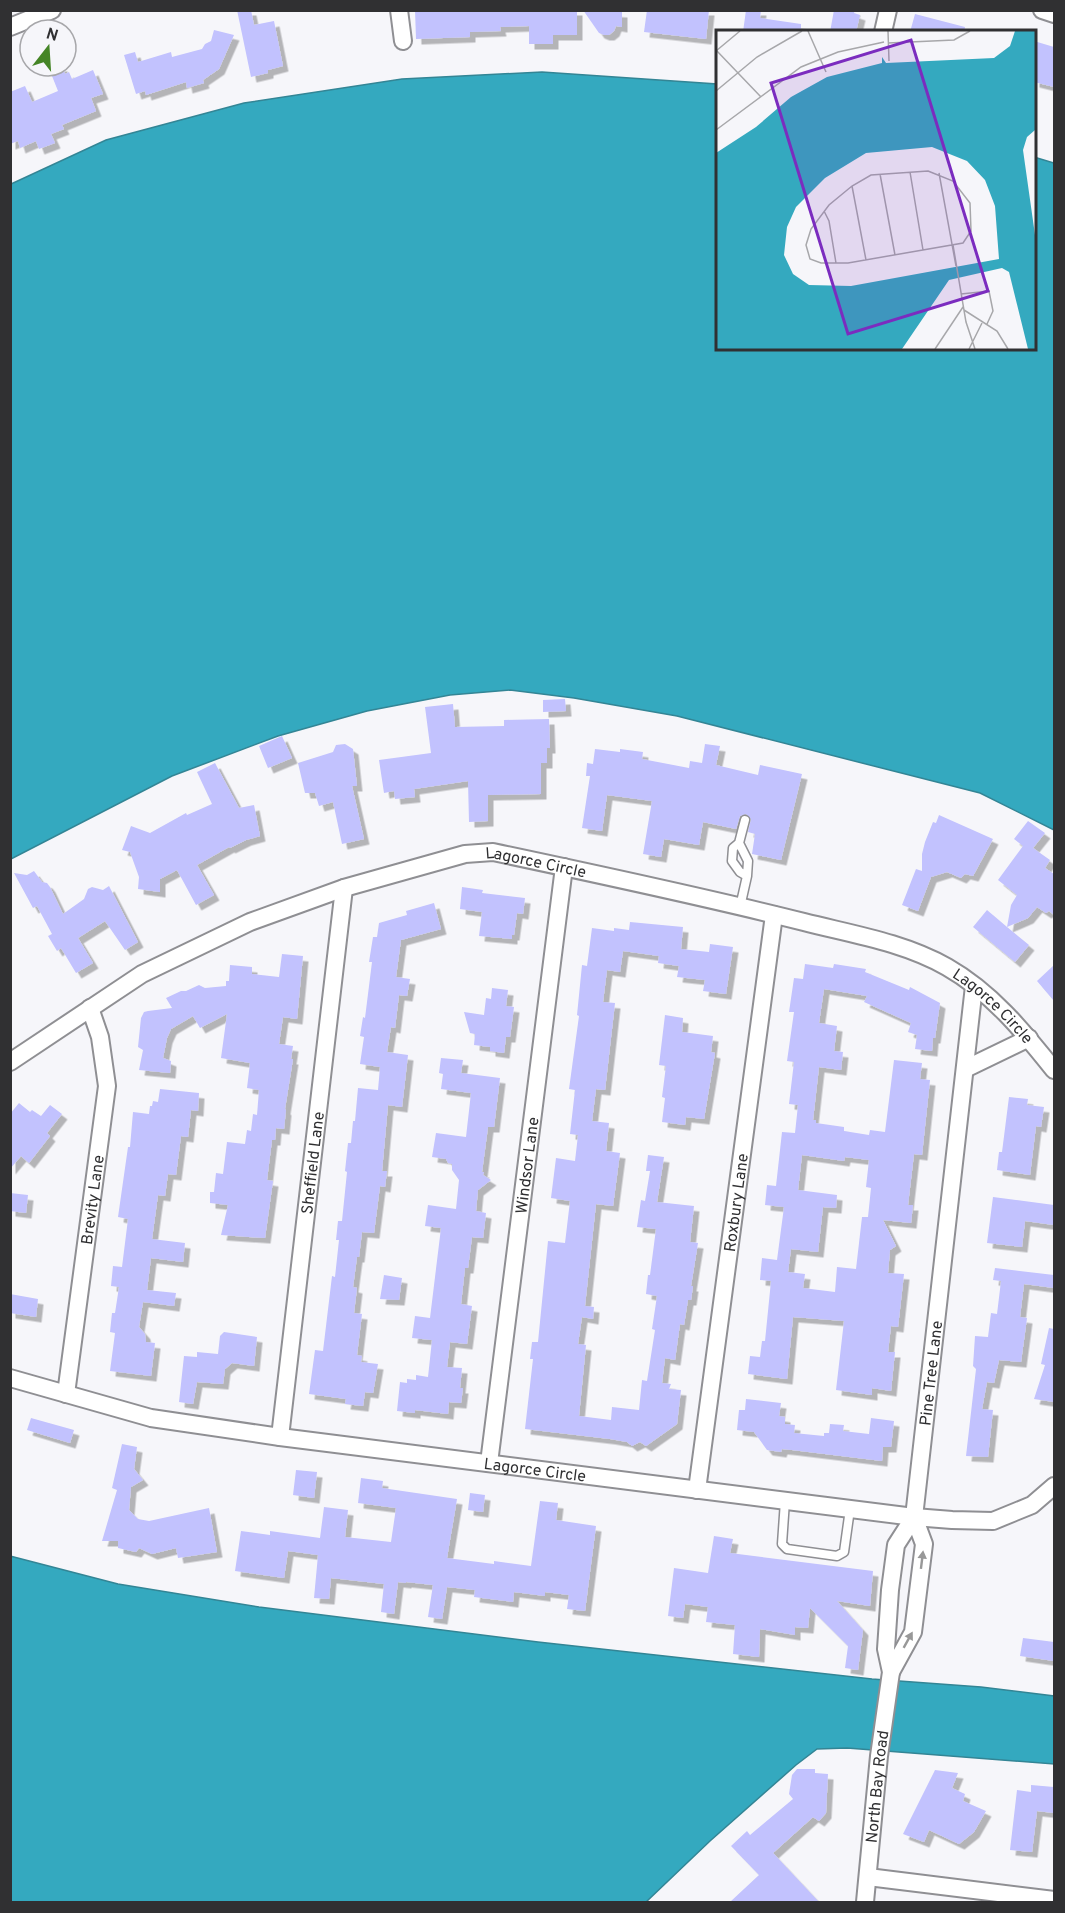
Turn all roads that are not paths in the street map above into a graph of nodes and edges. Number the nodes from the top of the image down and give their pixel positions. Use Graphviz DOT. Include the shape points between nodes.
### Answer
graph roads {
  1 [pos="52,10"];
  2 [pos="399,10"];
  3 [pos="888,10"];
  4 [pos="1042,10"];
  5 [pos="1054,14"];
  6 [pos="10,27"];
  7 [pos="883,30"];
  8 [pos="403,41"];
  9 [pos="745,820"];
  10 [pos="739,843"];
  11 [pos="564,867"];
  12 [pos="747,876"];
  13 [pos="344,888"];
  14 [pos="740,907"];
  15 [pos="774,915"];
  16 [pos="974,986"];
  17 [pos="90,1008"];
  18 [pos="1029,1038"];
  19 [pos="10,1062"];
  20 [pos="965,1069"];
  21 [pos="1054,1070"];
  22 [pos="10,1378"];
  23 [pos="66,1394"];
  24 [pos="280,1437"];
  25 [pos="489,1463"];
  26 [pos="1054,1486"];
  27 [pos="697,1490"];
  28 [pos="785,1501"];
  29 [pos="850,1509"];
  30 [pos="914,1517"];
  31 [pos="890,1590"];
  32 [pos="918,1594"];
  33 [pos="891,1672"];
  34 [pos="868,1877"];
  35 [pos="1054,1900"];
  36 [pos="865,1902"];
  1 -- 6 [label="street"];
  2 -- 8 [label="street"];
  3 -- 7 [label="street"];
  4 -- 5 [label="street"];
  9 -- 10 [label="lane"];
  10 -- 12 [label="lane" via="748,861"];
  10 -- 12 [label="lane" via="733,848 732,861"];
  11 -- 13 [label="street, Lagorce Circle" via="493,852 465,854"];
  11 -- 14 [label="street, Lagorce Circle"];
  11 -- 25 [label="street, Windsor Lane"];
  12 -- 14 [label="lane"];
  13 -- 17 [label="street, Lagorce Circle" via="250,922 142,974"];
  13 -- 24 [label="street, Sheffield Lane"];
  14 -- 15 [label="street, Lagorce Circle"];
  15 -- 16 [label="street, Lagorce Circle" via="901,947 946,966"];
  15 -- 27 [label="street, Roxbury Lane"];
  16 -- 18 [label="street, Lagorce Circle"];
  16 -- 20 [label="street, Pine Tree Lane"];
  17 -- 19 [label="street, Lagorce Circle"];
  17 -- 23 [label="street, Brevity Lane" via="100,1037 107,1086"];
  18 -- 20 [label="street"];
  18 -- 21 [label="street, Lagorce Circle"];
  20 -- 30 [label="street, Pine Tree Lane"];
  22 -- 23 [label="street, Lagorce Circle"];
  23 -- 24 [label="street, Lagorce Circle" via="151,1418"];
  24 -- 25 [label="street, Lagorce Circle"];
  25 -- 27 [label="street, Lagorce Circle"];
  26 -- 30 [label="street, Lagorce Circle" via="1032,1505 993,1521"];
  27 -- 28 [label="street, Lagorce Circle"];
  28 -- 29 [label="street, Lagorce Circle"];
  28 -- 29 [label="lane" via="782,1544 787,1550 837,1556 844,1552"];
  29 -- 30 [label="street, Lagorce Circle"];
  30 -- 31 [label="street" via="896,1545"];
  32 -- 30 [label="street, Pine Tree Lane, one-way" via="924,1544"];
  31 -- 32 [label="street"];
  31 -- 33 [label="street" via="886,1649"];
  33 -- 32 [label="street, Pine Tree Lane, one-way" via="913,1632"];
  33 -- 34 [label="street, North Bay Road"];
  34 -- 35 [label="street"];
  34 -- 36 [label="street, North Bay Road"];
}
